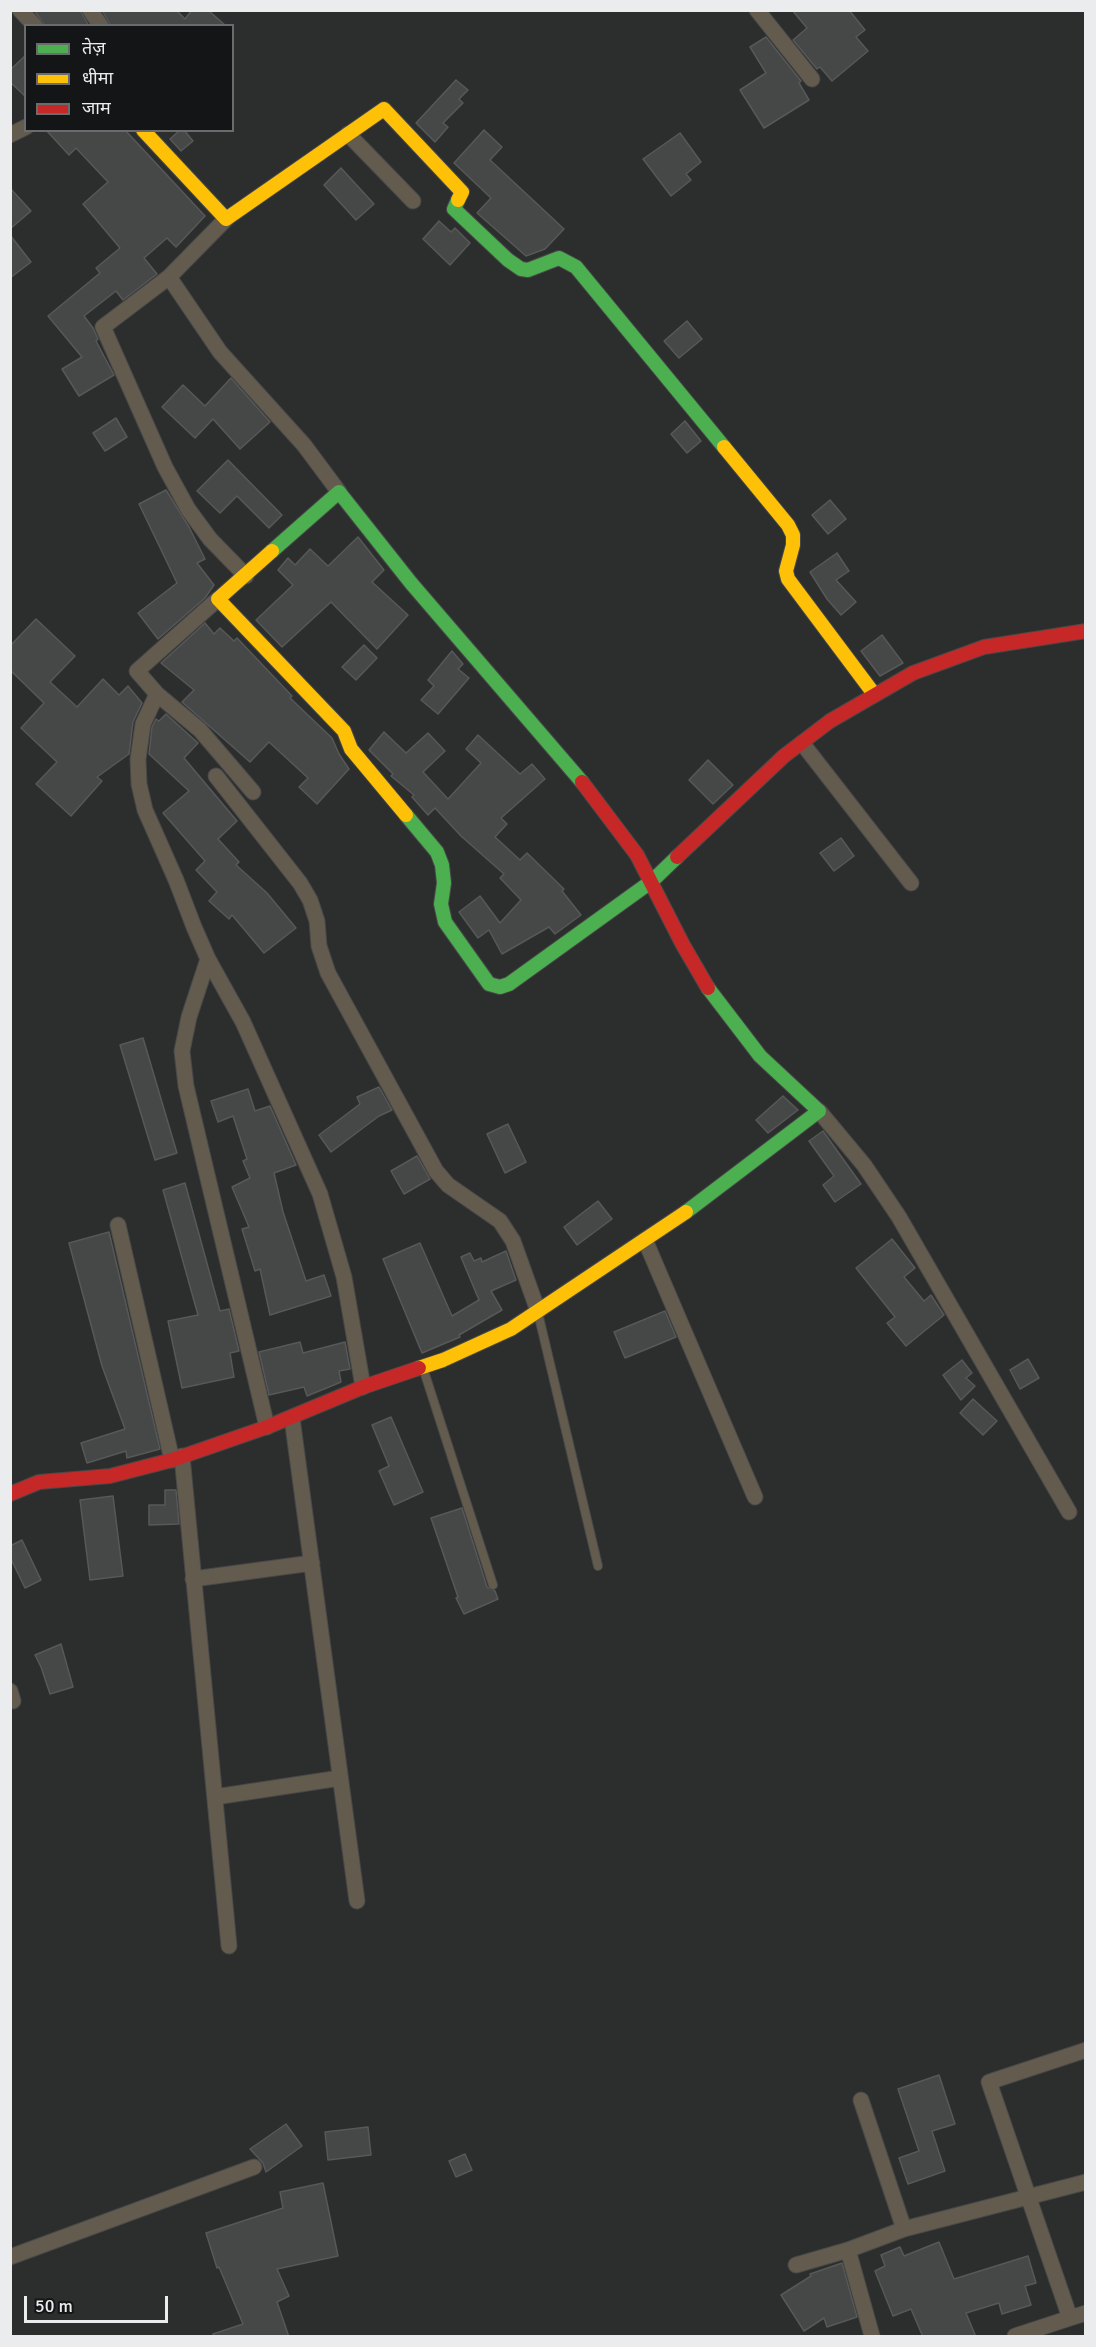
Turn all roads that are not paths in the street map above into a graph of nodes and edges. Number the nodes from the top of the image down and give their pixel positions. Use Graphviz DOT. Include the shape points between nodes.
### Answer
graph roads {
  1 [pos="20,10"];
  2 [pos="90,10"];
  3 [pos="757,10"];
  4 [pos="33,24"];
  5 [pos="100,24"];
  6 [pos="812,79"];
  7 [pos="24,128"];
  8 [pos="145,132"];
  9 [pos="348,134"];
  10 [pos="10,135"];
  11 [pos="413,201"];
  12 [pos="226,219"];
  13 [pos="169,277"];
  14 [pos="339,492"];
  15 [pos="246,576"];
  16 [pos="218,599"];
  17 [pos="1086,631"];
  18 [pos="157,694"];
  19 [pos="874,694"];
  20 [pos="802,743"];
  21 [pos="216,776"];
  22 [pos="253,792"];
  23 [pos="652,881"];
  24 [pos="911,883"];
  25 [pos="208,959"];
  26 [pos="819,1111"];
  27 [pos="118,1225"];
  28 [pos="645,1240"];
  29 [pos="538,1311"];
  30 [pos="423,1367"];
  31 [pos="363,1387"];
  32 [pos="292,1418"];
  33 [pos="267,1427"];
  34 [pos="177,1458"];
  35 [pos="10,1494"];
  36 [pos="755,1497"];
  37 [pos="1069,1512"];
  38 [pos="312,1563"];
  39 [pos="598,1566"];
  40 [pos="194,1579"];
  41 [pos="493,1584"];
  42 [pos="340,1778"];
  43 [pos="215,1797"];
  44 [pos="357,1901"];
  45 [pos="229,1946"];
  46 [pos="1086,2050"];
  47 [pos="861,2100"];
  48 [pos="254,2167"];
  49 [pos="1086,2182"];
  50 [pos="1030,2198"];
  51 [pos="904,2229"];
  52 [pos="848,2250"];
  53 [pos="10,2257"];
  54 [pos="796,2265"];
  55 [pos="1086,2313"];
  56 [pos="1070,2318"];
  57 [pos="872,2337"];
  58 [pos="1015,2337"];
  1 -- 4 [label="street"];
  2 -- 5 [label="street"];
  3 -- 6 [label="street"];
  7 -- 10 [label="street"];
  8 -- 12 [label="street"];
  9 -- 11 [label="street"];
  9 -- 12 [label="street"];
  9 -- 19 [label="street" via="384,109 462,192 454,209 508,260 528,270 559,258 576,267 788,525 793,545 786,570 788,579"];
  12 -- 13 [label="street"];
  13 -- 14 [label="street" via="220,352 298,437"];
  13 -- 15 [label="street" via="103,327 165,467 188,509 210,539"];
  14 -- 15 [label="street"];
  14 -- 23 [label="street" via="411,583 575,772"];
  15 -- 16 [label="street"];
  16 -- 18 [label="street" via="137,671"];
  16 -- 23 [label="street" via="344,731 360,761 437,852 442,864 441,904 445,922 489,984 509,984"];
  17 -- 19 [label="street" via="984,647 913,673"];
  18 -- 22 [label="street" via="200,730"];
  18 -- 25 [label="street" via="143,724 139,784 149,821"];
  19 -- 20 [label="street"];
  20 -- 23 [label="street"];
  20 -- 24 [label="street"];
  21 -- 29 [label="street" via="305,891 317,921 319,946 328,973 436,1171 448,1185 500,1221 513,1241"];
  23 -- 26 [label="street" via="682,945 715,999 760,1056"];
  25 -- 31 [label="street" via="243,1022 320,1194 344,1277"];
  25 -- 33 [label="street" via="189,1017 183,1051 186,1086"];
  26 -- 28 [label="street"];
  26 -- 37 [label="street" via="864,1165 899,1217"];
  27 -- 34 [label="street"];
  28 -- 29 [label="street"];
  28 -- 36 [label="street"];
  29 -- 30 [label="street" via="511,1329"];
  29 -- 39 [label="lane"];
  30 -- 31 [label="street"];
  30 -- 41 [label="lane"];
  31 -- 32 [label="street"];
  32 -- 33 [label="street"];
  32 -- 38 [label="street"];
  33 -- 34 [label="street"];
  34 -- 35 [label="street" via="110,1476 39,1482"];
  34 -- 40 [label="street"];
  38 -- 40 [label="street"];
  38 -- 42 [label="street"];
  40 -- 43 [label="street"];
  42 -- 43 [label="street"];
  42 -- 44 [label="street"];
  43 -- 45 [label="street"];
  46 -- 50 [label="street" via="989,2082"];
  47 -- 51 [label="street"];
  48 -- 53 [label="street"];
  49 -- 50 [label="street"];
  50 -- 51 [label="street"];
  50 -- 56 [label="street"];
  51 -- 52 [label="street"];
  52 -- 54 [label="street"];
  52 -- 57 [label="street"];
  55 -- 56 [label="street"];
  56 -- 58 [label="street"];
}
